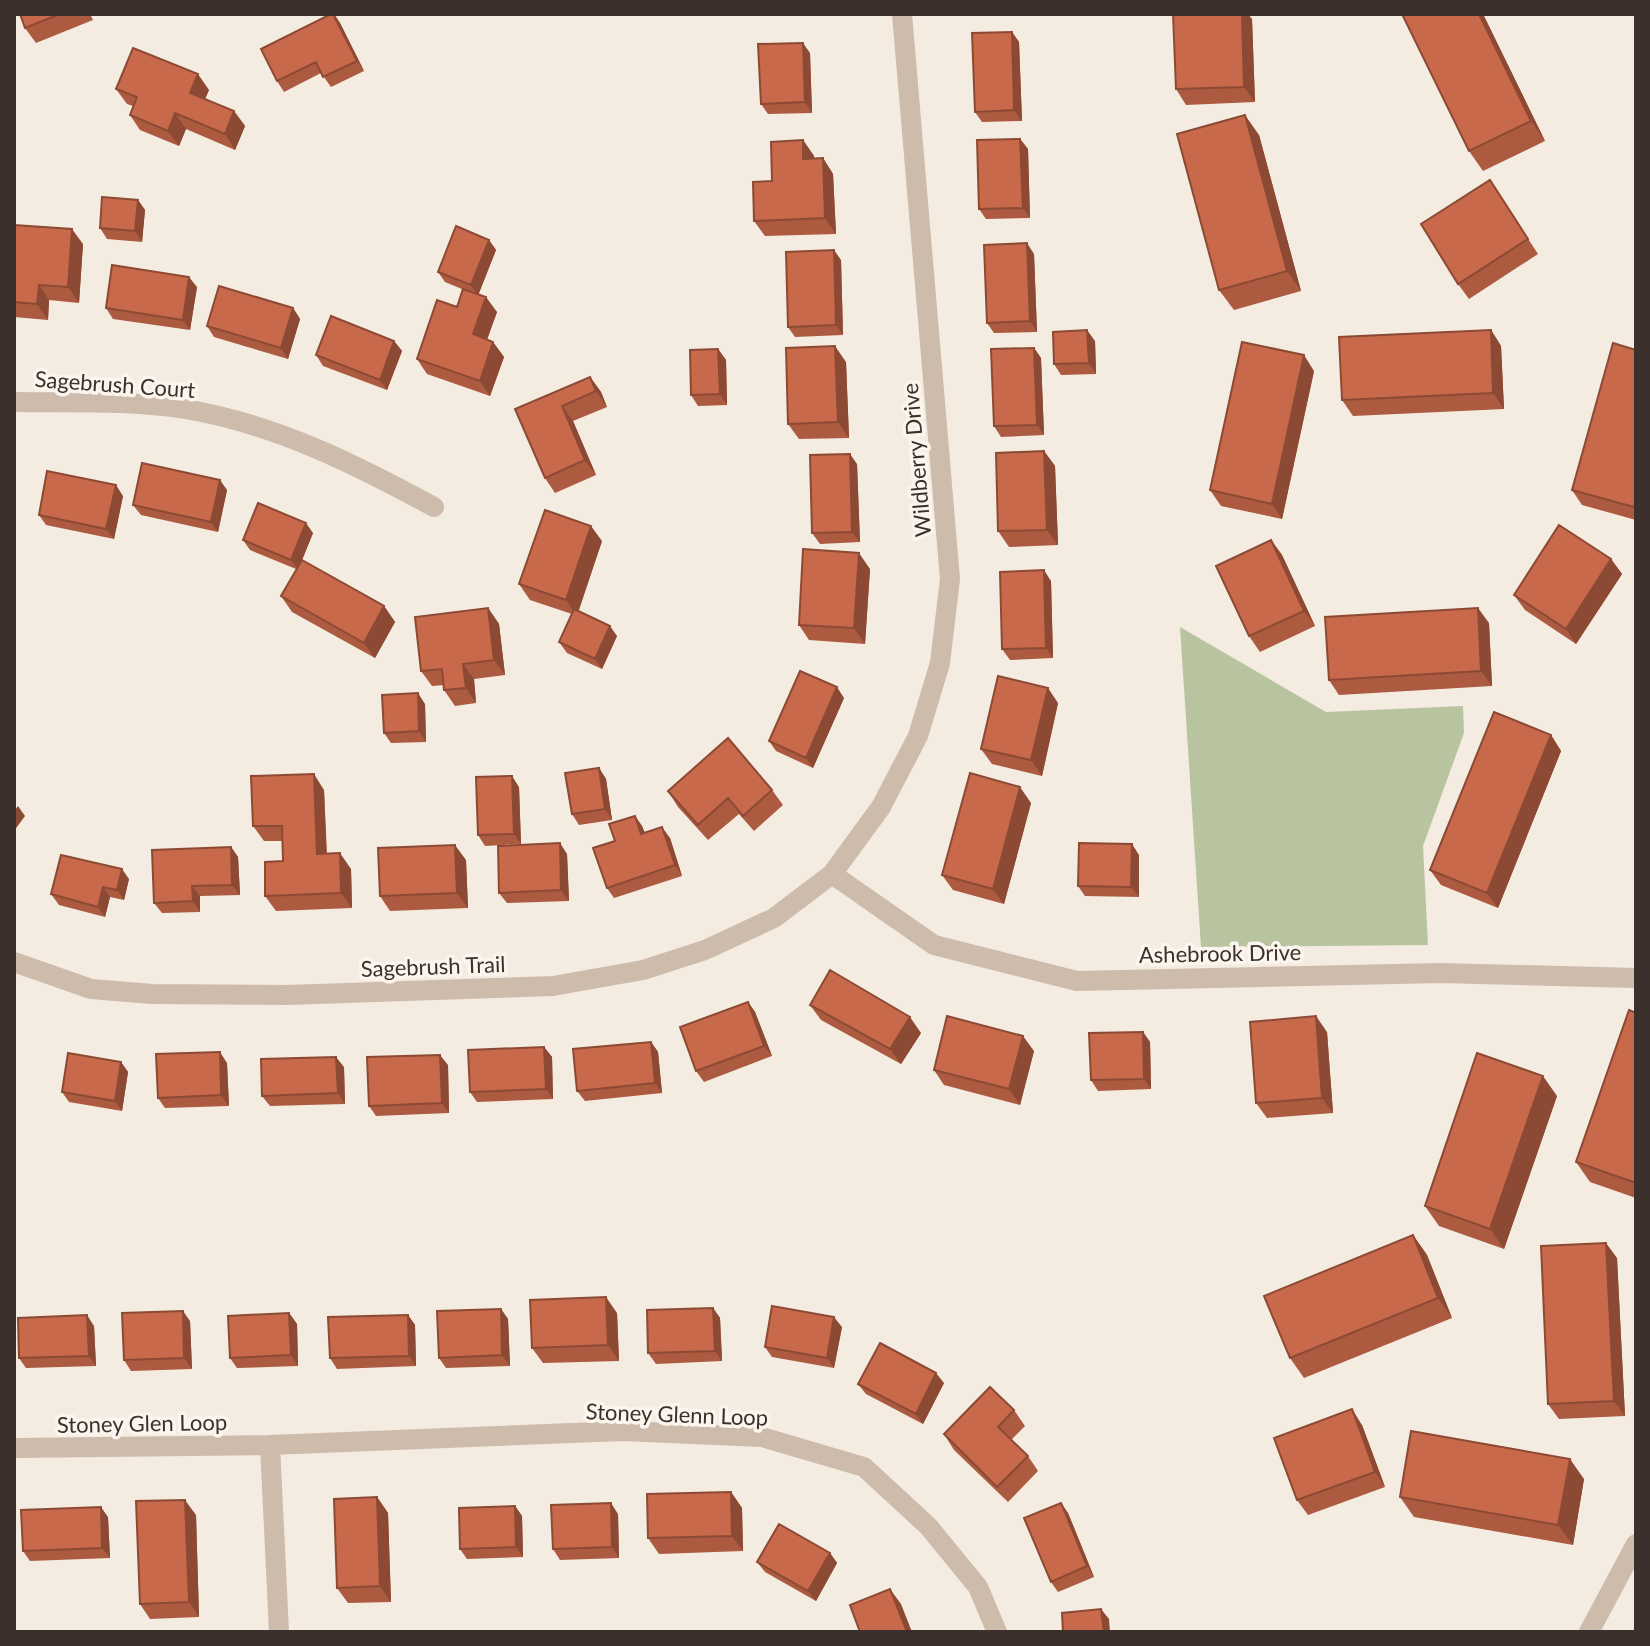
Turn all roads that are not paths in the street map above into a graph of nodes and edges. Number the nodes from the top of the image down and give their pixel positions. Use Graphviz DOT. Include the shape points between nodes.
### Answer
graph roads {
  1 [pos="902,14"];
  2 [pos="14,402"];
  3 [pos="434,507"];
  4 [pos="832,874"];
  5 [pos="14,962"];
  6 [pos="1636,978"];
  7 [pos="270,1445"];
  8 [pos="14,1448"];
  9 [pos="1636,1544"];
  10 [pos="279,1632"];
  11 [pos="997,1632"];
  12 [pos="1589,1632"];
  1 -- 4 [label="street, Wildberry Drive" via="950,579 940,663 918,736 881,807"];
  2 -- 3 [label="street, Sagebrush Court" via="185,409 340,455"];
  4 -- 5 [label="street, Sagebrush Trail" via="774,918 705,950 643,970 553,986 152,994 91,989"];
  4 -- 6 [label="street, Ashebrook Drive" via="934,945 1077,981 1441,973"];
  7 -- 8 [label="street, Stoney Glen Loop"];
  7 -- 10 [label="street"];
  7 -- 11 [label="street, Stoney Glenn Loop" via="623,1431 762,1437 864,1467 928,1526 978,1587"];
  9 -- 12 [label="street"];
}
